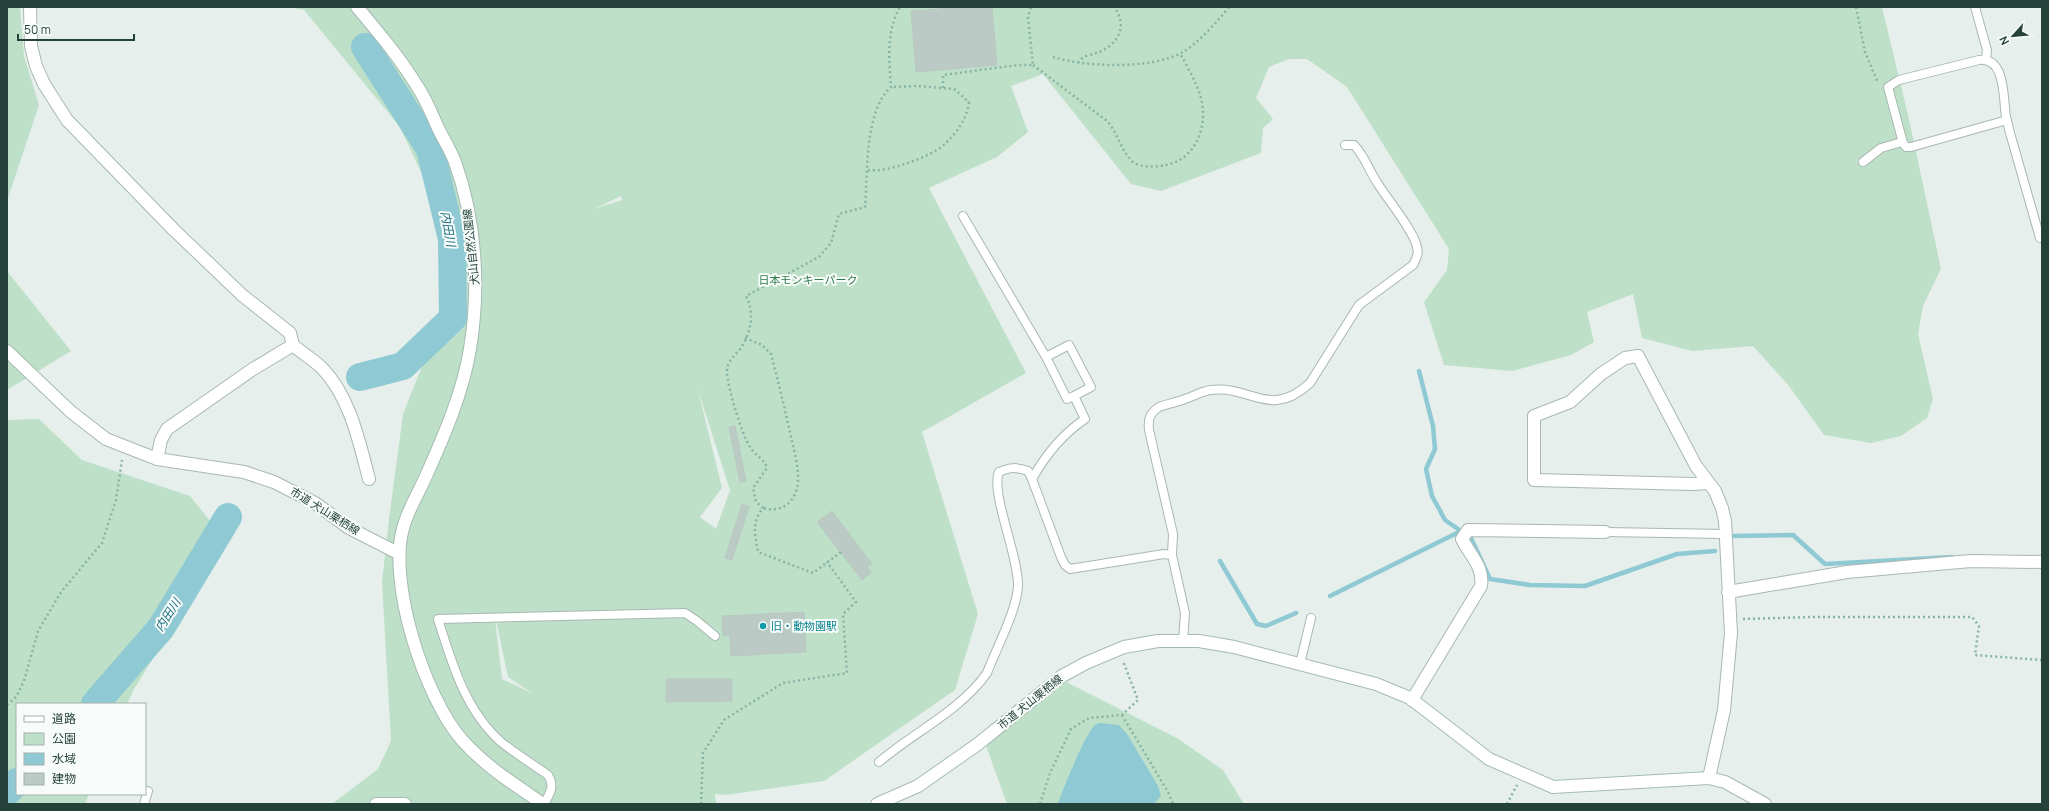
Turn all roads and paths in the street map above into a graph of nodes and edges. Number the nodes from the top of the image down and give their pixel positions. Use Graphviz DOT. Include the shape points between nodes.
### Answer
graph roads {
  1 [pos="30,7"];
  2 [pos="357,7"];
  3 [pos="900,7"];
  4 [pos="1031,7"];
  5 [pos="1114,7"];
  6 [pos="1229,7"];
  7 [pos="1856,7"];
  8 [pos="1975,7"];
  9 [pos="1180,53"];
  10 [pos="1053,57"];
  11 [pos="1986,59"];
  12 [pos="1078,63"];
  13 [pos="1033,65"];
  14 [pos="891,87"];
  15 [pos="943,88"];
  16 [pos="1888,88"];
  17 [pos="2007,120"];
  18 [pos="1902,142"];
  19 [pos="1345,145"];
  20 [pos="1863,162"];
  21 [pos="868,170"];
  22 [pos="963,216"];
  23 [pos="2040,238"];
  24 [pos="745,338"];
  25 [pos="293,346"];
  26 [pos="7,351"];
  27 [pos="1046,357"];
  28 [pos="1074,396"];
  29 [pos="129,449"];
  30 [pos="157,459"];
  31 [pos="1032,478"];
  32 [pos="369,479"];
  33 [pos="1709,482"];
  34 [pos="764,508"];
  35 [pos="1605,532"];
  36 [pos="1725,534"];
  37 [pos="841,552"];
  38 [pos="398,553"];
  39 [pos="1172,555"];
  40 [pos="827,562"];
  41 [pos="2042,562"];
  42 [pos="1728,592"];
  43 [pos="1311,618"];
  44 [pos="1730,620"];
  45 [pos="714,636"];
  46 [pos="1183,641"];
  47 [pos="2042,656"];
  48 [pos="1121,657"];
  49 [pos="1300,664"];
  50 [pos="1412,700"];
  51 [pos="7,705"];
  52 [pos="1122,715"];
  53 [pos="879,762"];
  54 [pos="1523,775"];
  55 [pos="1709,778"];
  56 [pos="148,792"];
  57 [pos="144,804"];
  58 [pos="376,804"];
  59 [pos="405,804"];
  60 [pos="543,804"];
  61 [pos="701,804"];
  62 [pos="877,804"];
  63 [pos="1040,804"];
  64 [pos="1173,804"];
  65 [pos="1508,804"];
  66 [pos="1765,804"];
  1 -- 25 [label="street" via="31,46 36,66 66,120 242,295 290,333"];
  2 -- 38 [label="street, 犬山自然公園線" via="383,37 418,86 455,161 469,216 476,286 470,350 456,402 404,525"];
  3 -- 14 [label="path" via="893,19 889,54"];
  4 -- 13 [label="path" via="1028,17"];
  5 -- 12 [label="path" via="1121,21 1120,34 1109,47 1081,58"];
  6 -- 9 [label="path"];
  7 -- 16 [label="path" via="1865,52 1877,81"];
  8 -- 11 [label="lane" via="1987,50"];
  9 -- 12 [label="path" via="1150,62 1118,65"];
  9 -- 13 [label="path" via="1201,96 1204,111 1198,140 1192,150 1175,163 1160,166 1134,163 1107,121"];
  10 -- 12 [label="path"];
  11 -- 16 [label="lane" via="1899,80"];
  11 -- 17 [label="lane" via="1995,64 1999,72"];
  13 -- 15 [label="path" via="1018,64 943,75"];
  14 -- 15 [label="path"];
  14 -- 21 [label="path" via="883,94 874,115"];
  15 -- 21 [label="path" via="954,89 969,102 968,113 944,145 886,170"];
  16 -- 18 [label="lane"];
  17 -- 18 [label="lane" via="1911,147 1906,147"];
  17 -- 23 [label="lane"];
  18 -- 20 [label="lane" via="1881,148"];
  19 -- 39 [label="lane" via="1354,145 1359,151 1412,235 1418,256 1413,265 1359,305 1310,383 1300,392 1280,400 1270,400 1223,390 1211,390 1159,407 1152,412 1148,418 1149,430 1173,534"];
  21 -- 24 [label="path" via="865,207 839,214 831,243 819,257 746,296 751,306 751,326"];
  22 -- 27 [label="lane"];
  24 -- 34 [label="path" via="727,369 728,386 750,448 765,461 767,468 753,488 756,502"];
  24 -- 34 [label="path" via="762,345 771,354 796,457 798,480 796,492 789,504 779,510"];
  25 -- 30 [label="street" via="253,369 167,429 161,440"];
  25 -- 32 [label="street" via="322,368 337,386 350,414"];
  26 -- 29 [label="street, 市道 犬山栗栖線" via="70,410 106,439"];
  27 -- 28 [label="lane" via="1067,399"];
  27 -- 28 [label="lane" via="1069,345 1091,387"];
  28 -- 31 [label="lane" via="1085,418 1065,436"];
  29 -- 30 [label="street, 市道 犬山栗栖線"];
  29 -- 51 [label="path" via="122,461 116,500 102,543 62,592 38,630 24,681 16,697"];
  30 -- 38 [label="street, 市道 犬山栗栖線" via="244,472 274,482 315,503 349,528"];
  31 -- 39 [label="lane" via="1060,558 1070,568 1164,554"];
  31 -- 53 [label="lane" via="1028,471 1008,468 999,472 996,479 1015,560 1018,586 1015,604 987,673 942,716 897,746"];
  33 -- 33 [label="street" via="1693,484 1534,480 1534,416 1570,402 1601,374 1625,358 1638,356 1696,466"];
  33 -- 36 [label="street" via="1722,508"];
  34 -- 40 [label="path" via="756,517 755,535 758,552 813,573"];
  35 -- 36 [label="lane"];
  35 -- 50 [label="street" via="1468,530 1462,539 1479,568 1482,576 1481,586"];
  36 -- 42 [label="street"];
  37 -- 40 [label="path"];
  38 -- 60 [label="street" via="400,581 408,620 434,698 447,722 484,762"];
  39 -- 46 [label="lane" via="1185,613"];
  40 -- 61 [label="path" via="856,602 843,614 847,673 782,683 724,720 703,753"];
  41 -- 42 [label="street" via="1971,562 1847,572"];
  42 -- 44 [label="street"];
  43 -- 49 [label="lane"];
  44 -- 47 [label="path" via="1972,617 1979,626 1975,655 2041,660"];
  44 -- 55 [label="street" via="1724,710"];
  45 -- 60 [label="lane" via="685,613 438,619 469,703 500,741 548,775 553,783 552,790"];
  46 -- 49 [label="street, 市道 犬山栗栖線" via="1234,647"];
  46 -- 62 [label="street, 市道 犬山栗栖線" via="1137,644 1086,663 1062,676 978,744 918,786"];
  48 -- 52 [label="path" via="1138,700"];
  49 -- 50 [label="street, 市道 犬山栗栖線" via="1376,684"];
  50 -- 54 [label="street, 市道 犬山栗栖線" via="1489,759"];
  52 -- 63 [label="path" via="1088,718 1071,728 1050,773"];
  52 -- 64 [label="path"];
  54 -- 55 [label="street, 市道 犬山栗栖線" via="1553,787"];
  54 -- 65 [label="path"];
  55 -- 66 [label="street, 市道 犬山栗栖線" via="1725,782"];
  56 -- 57 [label="lane"];
  58 -- 59 [label="street"];
}
